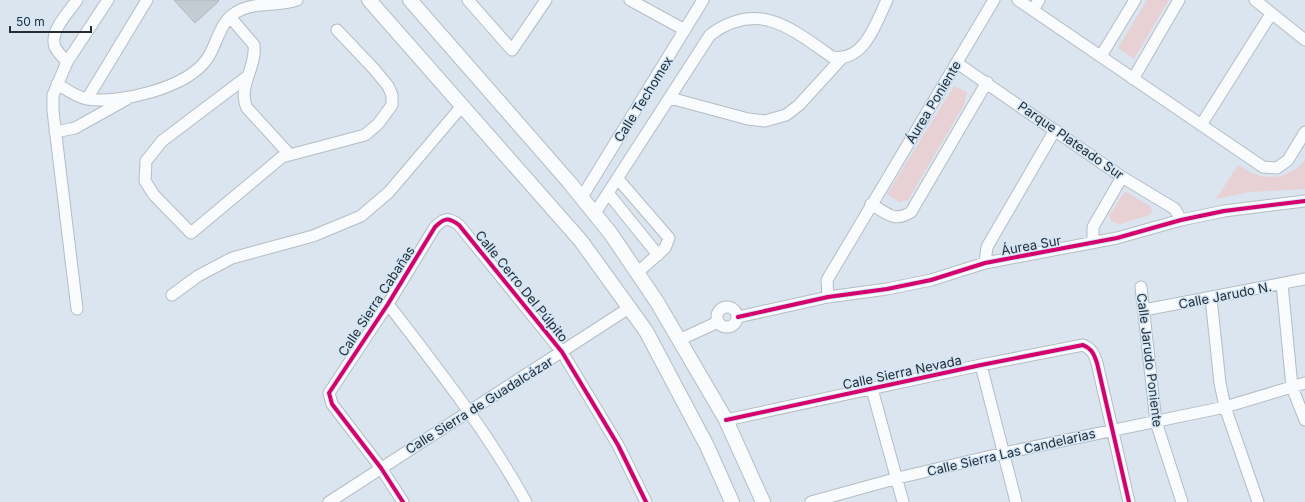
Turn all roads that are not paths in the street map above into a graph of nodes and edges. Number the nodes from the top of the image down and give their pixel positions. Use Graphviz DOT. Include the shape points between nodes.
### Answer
graph roads {
  1 [pos="78,0"];
  2 [pos="108,0"];
  3 [pos="147,0"];
  4 [pos="297,0"];
  5 [pos="369,0"];
  6 [pos="410,0"];
  7 [pos="468,0"];
  8 [pos="546,0"];
  9 [pos="630,0"];
  10 [pos="703,0"];
  11 [pos="887,0"];
  12 [pos="994,0"];
  13 [pos="1018,0"];
  14 [pos="1135,0"];
  15 [pos="1180,0"];
  16 [pos="1255,0"];
  17 [pos="1036,5"];
  18 [pos="1271,14"];
  19 [pos="230,17"];
  20 [pos="337,30"];
  21 [pos="685,30"];
  22 [pos="1305,40"];
  23 [pos="1101,56"];
  24 [pos="841,59"];
  25 [pos="67,62"];
  26 [pos="957,63"];
  27 [pos="248,76"];
  28 [pos="1133,79"];
  29 [pos="987,82"];
  30 [pos="57,84"];
  31 [pos="129,98"];
  32 [pos="670,98"];
  33 [pos="87,99"];
  34 [pos="462,106"];
  35 [pos="1201,125"];
  36 [pos="1055,130"];
  37 [pos="55,132"];
  38 [pos="1305,132"];
  39 [pos="289,154"];
  40 [pos="1122,177"];
  41 [pos="618,179"];
  42 [pos="608,192"];
  43 [pos="582,197"];
  44 [pos="1305,201"];
  45 [pos="871,204"];
  46 [pos="595,213"];
  47 [pos="443,219"];
  48 [pos="1181,220"];
  49 [pos="1093,242"];
  50 [pos="658,255"];
  51 [pos="985,263"];
  52 [pos="637,273"];
  53 [pos="1305,279"];
  54 [pos="1282,284"];
  55 [pos="1141,287"];
  56 [pos="172,295"];
  57 [pos="828,297"];
  58 [pos="1211,298"];
  59 [pos="388,304"];
  60 [pos="629,308"];
  61 [pos="77,309"];
  62 [pos="1144,310"];
  63 [pos="738,317"];
  64 [pos="718,322"];
  65 [pos="679,340"];
  66 [pos="562,352"];
  67 [pos="981,365"];
  68 [pos="1305,383"];
  69 [pos="1292,388"];
  70 [pos="872,389"];
  71 [pos="1224,406"];
  72 [pos="469,411"];
  73 [pos="726,420"];
  74 [pos="1305,420"];
  75 [pos="1156,422"];
  76 [pos="1112,429"];
  77 [pos="1004,453"];
  78 [pos="381,468"];
  79 [pos="898,478"];
  80 [pos="329,502"];
  81 [pos="403,502"];
  82 [pos="526,502"];
  83 [pos="646,502"];
  84 [pos="732,502"];
  85 [pos="763,502"];
  86 [pos="811,502"];
  87 [pos="903,502"];
  88 [pos="1016,502"];
  89 [pos="1129,502"];
  90 [pos="1182,502"];
  91 [pos="1258,502"];
  1 -- 25 [label="street" via="54,39 56,48"];
  2 -- 25 [label="street"];
  3 -- 33 [label="street"];
  4 -- 19 [label="street" via="248,7"];
  5 -- 34 [label="main road"];
  6 -- 43 [label="main road"];
  7 -- 8 [label="street" via="512,50"];
  9 -- 21 [label="street"];
  10 -- 21 [label="street, Calle Techomex"];
  11 -- 24 [label="street" via="866,43 855,53"];
  12 -- 26 [label="street, Áurea Poniente"];
  13 -- 17 [label="street"];
  14 -- 23 [label="street"];
  15 -- 28 [label="street"];
  16 -- 18 [label="street"];
  17 -- 23 [label="street"];
  18 -- 22 [label="street"];
  18 -- 35 [label="street"];
  19 -- 27 [label="street" via="254,45 252,67"];
  19 -- 31 [label="street" via="222,27 207,60 196,71 170,84"];
  20 -- 39 [label="street" via="388,86 392,95 392,105 366,135"];
  21 -- 43 [label="street, Calle Techomex"];
  23 -- 28 [label="street"];
  24 -- 32 [label="street" via="799,105 786,115 765,121 748,119"];
  24 -- 32 [label="street" via="832,57 773,16 752,12 741,14 729,18 710,35"];
  25 -- 30 [label="street"];
  26 -- 29 [label="street, Parque Plateado Sur"];
  26 -- 45 [label="street, Áurea Poniente"];
  27 -- 39 [label="street" via="243,101 246,108"];
  27 -- 39 [label="street" via="162,141 146,161 145,181 154,195 191,234 273,164"];
  28 -- 35 [label="street"];
  29 -- 36 [label="street, Parque Plateado Sur"];
  29 -- 45 [label="street" via="911,212 902,218 895,218"];
  30 -- 33 [label="street"];
  30 -- 37 [label="street" via="53,95"];
  31 -- 33 [label="street"];
  31 -- 37 [label="street" via="75,128"];
  32 -- 41 [label="street"];
  34 -- 56 [label="street" via="389,192 361,216 313,236 232,258 198,276"];
  34 -- 60 [label="main road" via="581,241"];
  35 -- 38 [label="street" via="1264,166 1277,168 1288,160"];
  36 -- 40 [label="street, Parque Plateado Sur"];
  36 -- 51 [label="street" via="988,247"];
  37 -- 61 [label="street"];
  40 -- 48 [label="street, Parque Plateado Sur" via="1175,209"];
  40 -- 49 [label="street" via="1093,227"];
  41 -- 42 [label="street"];
  41 -- 50 [label="street" via="668,234 668,244"];
  42 -- 46 [label="street"];
  42 -- 50 [label="street"];
  43 -- 46 [label="main road"];
  44 -- 48 [label="street, Áurea Sur" via="1224,211"];
  45 -- 57 [label="street, Áurea Poniente" via="827,280"];
  46 -- 52 [label="main road"];
  47 -- 59 [label="street, Calle Sierra Cabañas" via="435,227"];
  47 -- 66 [label="street, Calle Cerro Del Púlpito" via="451,219 459,225"];
  48 -- 49 [label="street, Áurea Sur"];
  49 -- 51 [label="street, Áurea Sur"];
  50 -- 52 [label="street"];
  51 -- 57 [label="street, Áurea Sur" via="931,280"];
  52 -- 65 [label="main road"];
  53 -- 54 [label="street, Calle Jarudo N."];
  54 -- 58 [label="street, Calle Jarudo N."];
  54 -- 69 [label="street"];
  55 -- 62 [label="street, Calle Jarudo Poniente"];
  57 -- 63 [label="street, Áurea Sur"];
  58 -- 62 [label="street, Calle Jarudo N."];
  58 -- 71 [label="street"];
  59 -- 72 [label="street"];
  59 -- 78 [label="street, Calle Sierra Cabañas" via="333,384 329,396"];
  60 -- 66 [label="street, Calle Sierra de Guadalcázar"];
  60 -- 84 [label="main road" via="649,337 707,446"];
  62 -- 75 [label="street, Calle Jarudo Poniente"];
  63 -- 64 [label="street, Áurea Sur" via="735,324 729,327 723,327"];
  63 -- 64 [label="street" via="733,308 723,308 718,312"];
  64 -- 65 [label="street"];
  65 -- 73 [label="main road"];
  66 -- 72 [label="street, Calle Sierra de Guadalcázar"];
  66 -- 83 [label="street, Calle Cerro Del Púlpito" via="618,445"];
  67 -- 70 [label="street, Calle Sierra Nevada"];
  67 -- 76 [label="street, Calle Sierra Nevada" via="1083,345 1094,354"];
  67 -- 77 [label="street"];
  68 -- 69 [label="street, Calle Sierra Las Candelarias"];
  69 -- 71 [label="street, Calle Sierra Las Candelarias"];
  69 -- 74 [label="street"];
  70 -- 73 [label="street, Calle Sierra Nevada"];
  70 -- 79 [label="street"];
  71 -- 75 [label="street, Calle Sierra Las Candelarias"];
  71 -- 91 [label="street"];
  72 -- 78 [label="street, Calle Sierra de Guadalcázar"];
  72 -- 82 [label="street" via="510,472"];
  73 -- 85 [label="main road"];
  75 -- 76 [label="street, Calle Sierra Las Candelarias"];
  75 -- 90 [label="street, Calle Jarudo Poniente"];
  76 -- 77 [label="street, Calle Sierra Las Candelarias"];
  76 -- 89 [label="street"];
  77 -- 79 [label="street, Calle Sierra Las Candelarias"];
  77 -- 88 [label="street"];
  78 -- 80 [label="street, Calle Sierra de Guadalcázar"];
  78 -- 81 [label="street"];
  79 -- 86 [label="street, Calle Sierra Las Candelarias"];
  79 -- 87 [label="street"];
}
